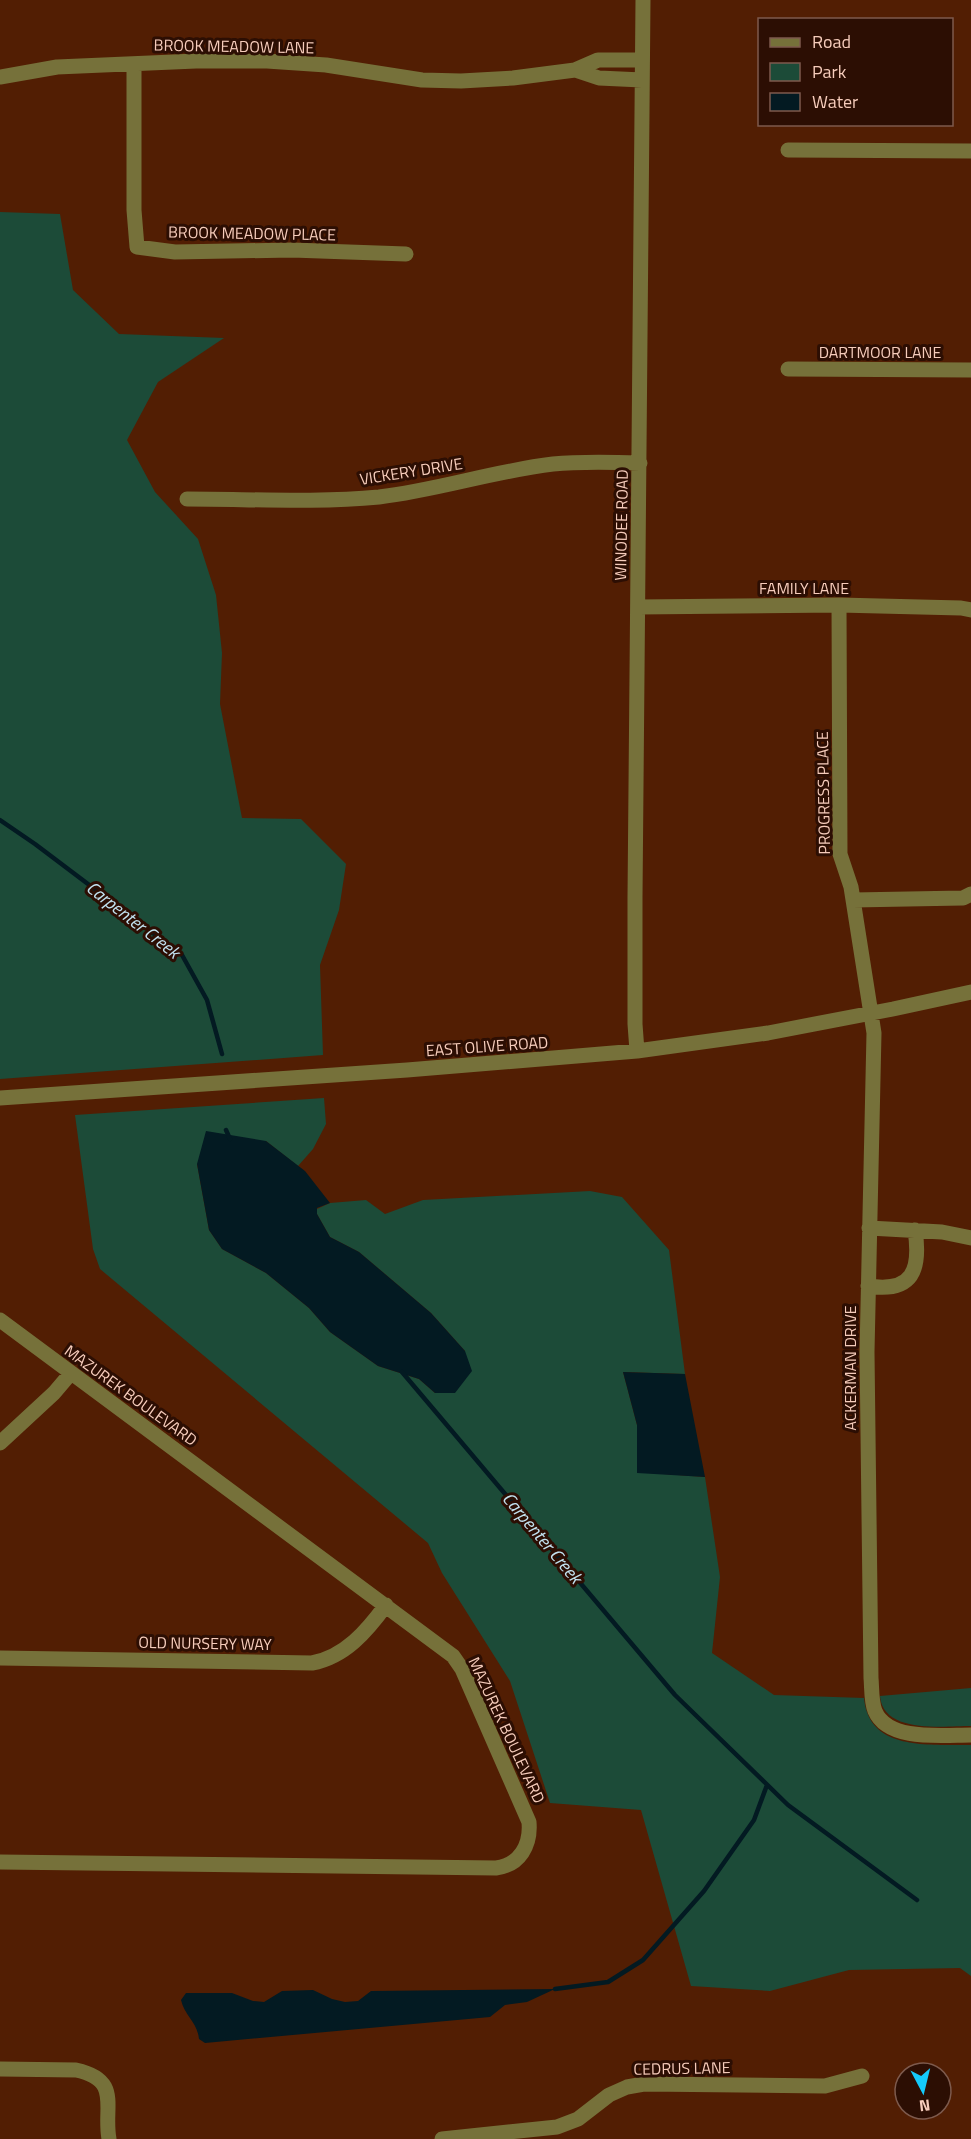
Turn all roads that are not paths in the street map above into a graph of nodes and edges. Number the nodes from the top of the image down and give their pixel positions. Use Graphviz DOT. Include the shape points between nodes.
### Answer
graph roads {
  1 [pos="643,0"];
  2 [pos="642,60"];
  3 [pos="134,64"];
  4 [pos="575,70"];
  5 [pos="0,77"];
  6 [pos="642,80"];
  7 [pos="788,150"];
  8 [pos="971,151"];
  9 [pos="406,254"];
  10 [pos="788,369"];
  11 [pos="971,370"];
  12 [pos="640,463"];
  13 [pos="187,499"];
  14 [pos="839,605"];
  15 [pos="638,607"];
  16 [pos="971,610"];
  17 [pos="971,894"];
  18 [pos="853,900"];
  19 [pos="971,992"];
  20 [pos="871,1013"];
  21 [pos="637,1051"];
  22 [pos="0,1098"];
  23 [pos="869,1228"];
  24 [pos="915,1230"];
  25 [pos="971,1238"];
  26 [pos="868,1287"];
  27 [pos="0,1320"];
  28 [pos="71,1373"];
  29 [pos="0,1443"];
  30 [pos="386,1605"];
  31 [pos="0,1658"];
  32 [pos="971,1735"];
  33 [pos="0,1862"];
  34 [pos="0,2069"];
  35 [pos="862,2076"];
  36 [pos="109,2139"];
  37 [pos="442,2139"];
  1 -- 2 [label="street, WINODEE ROAD"];
  2 -- 4 [label="street, BROOK MEADOW LANE" via="598,60"];
  2 -- 6 [label="street, WINODEE ROAD"];
  3 -- 4 [label="street, BROOK MEADOW LANE" via="267,61 326,65 422,80 461,81"];
  3 -- 5 [label="street, BROOK MEADOW LANE" via="57,68"];
  3 -- 9 [label="street, BROOK MEADOW PLACE" via="137,247 174,252 292,250"];
  4 -- 6 [label="street, BROOK MEADOW LANE" via="599,78"];
  6 -- 12 [label="street, WINODEE ROAD"];
  7 -- 8 [label="street"];
  10 -- 11 [label="street, DARTMOOR LANE"];
  12 -- 13 [label="street, VICKERY DRIVE" via="553,464 422,490 336,500"];
  12 -- 15 [label="street, WINODEE ROAD"];
  14 -- 15 [label="street, FAMILY LANE"];
  14 -- 16 [label="street, FAMILY LANE"];
  14 -- 18 [label="street, PROGRESS PLACE" via="840,854"];
  15 -- 21 [label="street, WINODEE ROAD"];
  17 -- 18 [label="street" via="963,898"];
  18 -- 20 [label="street, PROGRESS PLACE"];
  19 -- 20 [label="street, EAST OLIVE ROAD"];
  20 -- 21 [label="street, EAST OLIVE ROAD" via="768,1033"];
  20 -- 23 [label="street, ACKERMAN DRIVE" via="874,1033"];
  21 -- 22 [label="street, EAST OLIVE ROAD"];
  23 -- 24 [label="street"];
  23 -- 26 [label="street, ACKERMAN DRIVE"];
  24 -- 25 [label="street"];
  24 -- 26 [label="street" via="914,1271 895,1288"];
  26 -- 32 [label="street, ACKERMAN DRIVE" via="873,1708 881,1720 900,1731"];
  27 -- 28 [label="street, MAZUREK BOULEVARD"];
  28 -- 29 [label="street"];
  28 -- 30 [label="street, MAZUREK BOULEVARD"];
  30 -- 31 [label="street, OLD NURSERY WAY" via="340,1654 312,1663"];
  30 -- 33 [label="street, MAZUREK BOULEVARD" via="453,1656 462,1669 529,1822 528,1845 512,1863 496,1868"];
  34 -- 36 [label="street" via="88,2072 102,2084 109,2100"];
  35 -- 37 [label="street, CEDRUS LANE" via="825,2086 644,2084 609,2095 578,2119 557,2127"];
}
